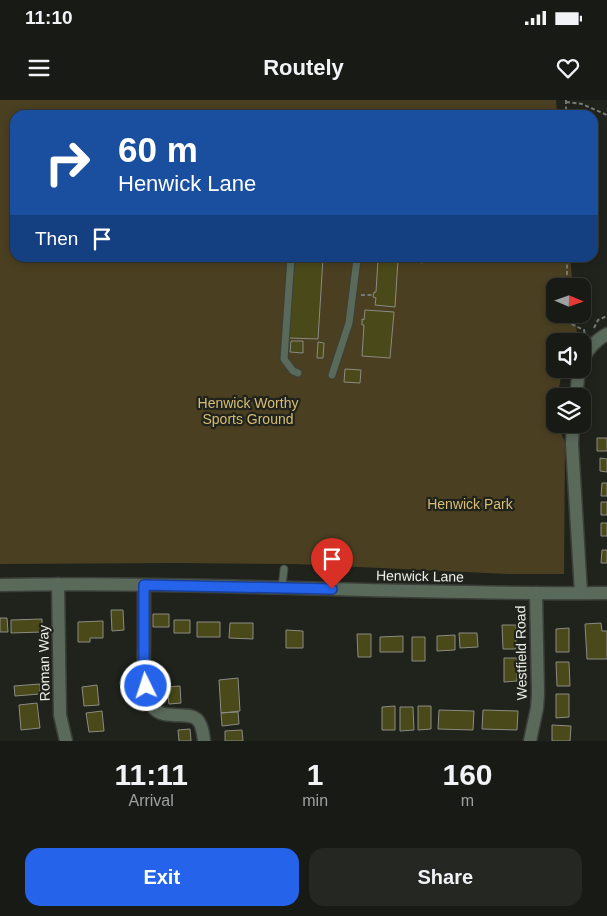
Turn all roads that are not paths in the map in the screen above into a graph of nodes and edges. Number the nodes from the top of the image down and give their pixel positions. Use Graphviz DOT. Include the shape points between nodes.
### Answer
graph roads {
  1 [pos="291,262"];
  2 [pos="357,262"];
  3 [pos="607,334"];
  4 [pos="591,347"];
  5 [pos="298,373"];
  6 [pos="332,375"];
  7 [pos="573,433"];
  8 [pos="284,569"];
  9 [pos="58,584"];
  10 [pos="0,585"];
  11 [pos="144,585"];
  12 [pos="282,587"];
  13 [pos="536,593"];
  14 [pos="580,593"];
  15 [pos="607,593"];
  16 [pos="66,741"];
  17 [pos="204,741"];
  18 [pos="530,741"];
  1 -- 5 [label="lane" via="284,359"];
  2 -- 6 [label="lane" via="349,323"];
  3 -- 4 [label="street"];
  7 -- 14 [label="street"];
  8 -- 12 [label="lane"];
  9 -- 10 [label="street, Henwick Lane"];
  9 -- 11 [label="street, Henwick Lane"];
  9 -- 16 [label="street, Roman Way" via="60,715"];
  11 -- 12 [label="street, Henwick Lane"];
  11 -- 17 [label="street" via="147,698 153,709 160,713 194,717 199,722"];
  12 -- 13 [label="street, Henwick Lane"];
  13 -- 14 [label="street, Henwick Lane"];
  13 -- 18 [label="street, Westfield Road" via="538,694"];
  14 -- 15 [label="street, Henwick Lane"];
}
